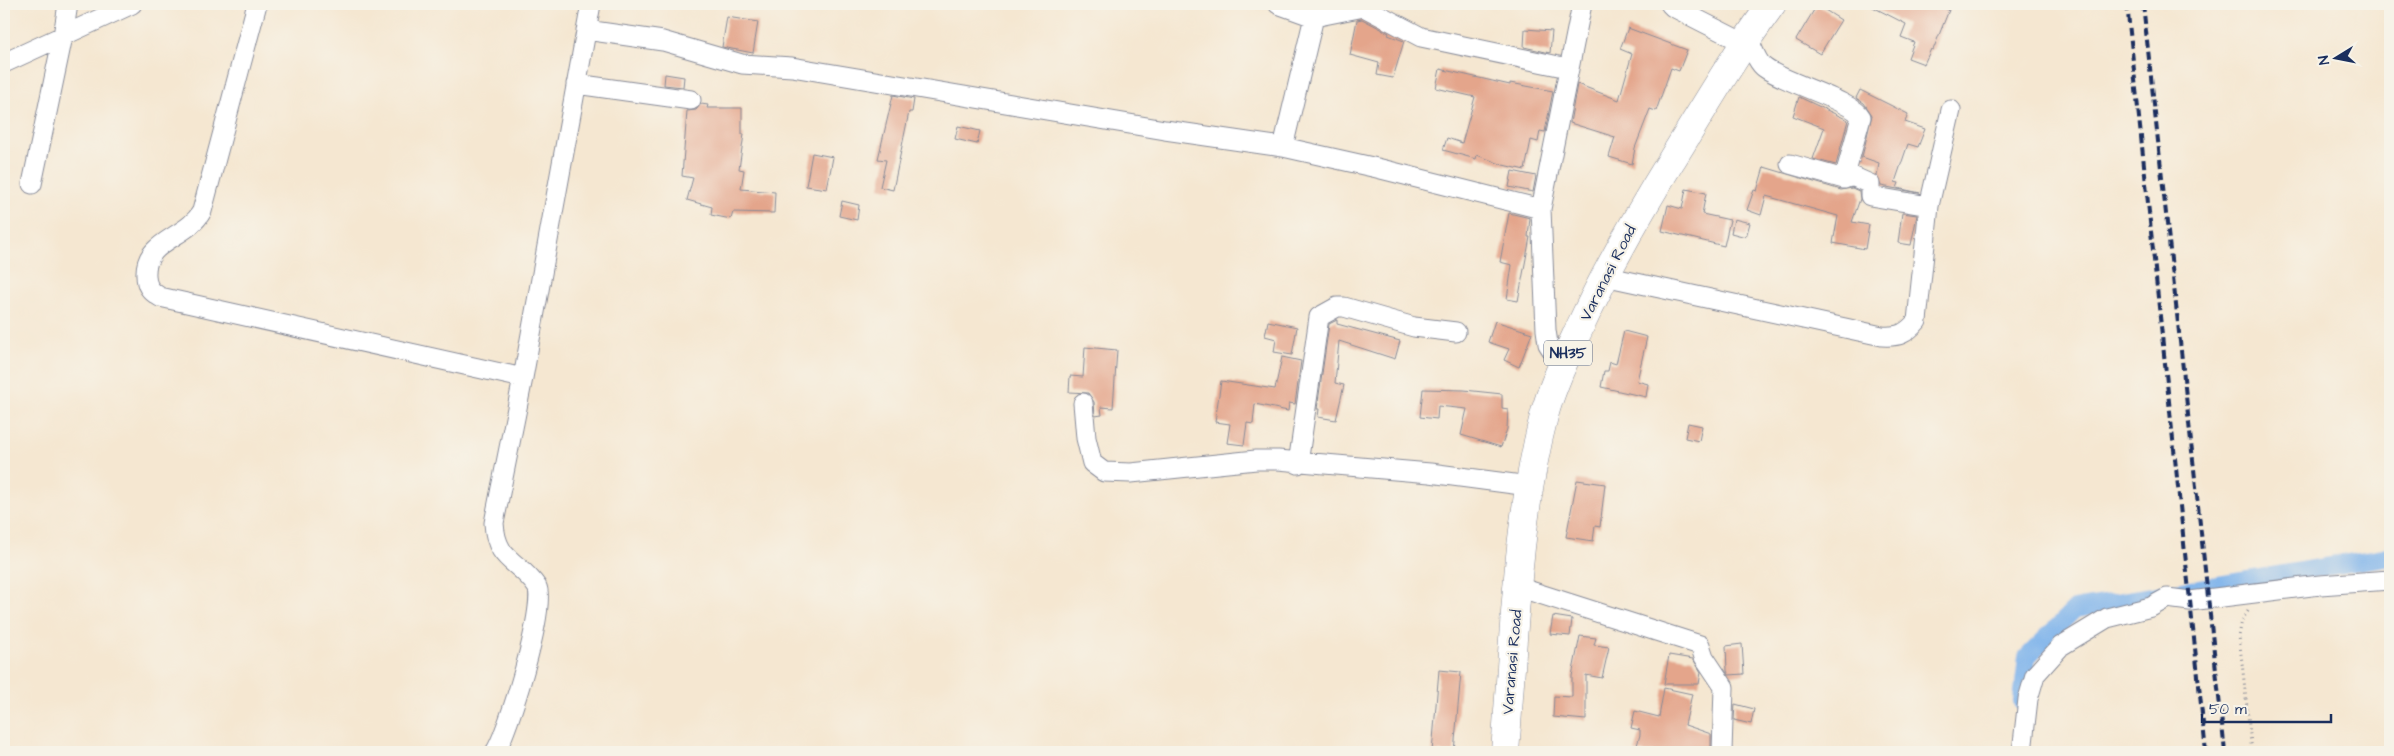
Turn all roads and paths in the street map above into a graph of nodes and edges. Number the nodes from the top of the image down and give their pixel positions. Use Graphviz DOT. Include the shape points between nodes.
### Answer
graph roads {
  1 [pos="68,4"];
  2 [pos="132,4"];
  3 [pos="257,4"];
  4 [pos="591,4"];
  5 [pos="1278,4"];
  6 [pos="1582,4"];
  7 [pos="1670,4"];
  8 [pos="1772,4"];
  9 [pos="1314,17"];
  10 [pos="586,30"];
  11 [pos="63,36"];
  12 [pos="1746,40"];
  13 [pos="4,63"];
  14 [pos="1568,68"];
  15 [pos="576,84"];
  16 [pos="691,100"];
  17 [pos="1951,110"];
  18 [pos="1283,147"];
  19 [pos="1790,164"];
  20 [pos="1844,179"];
  21 [pos="32,184"];
  22 [pos="1929,206"];
  23 [pos="1541,209"];
  24 [pos="1604,276"];
  25 [pos="1456,332"];
  26 [pos="1562,366"];
  27 [pos="523,378"];
  28 [pos="1083,403"];
  29 [pos="1298,464"];
  30 [pos="1530,486"];
  31 [pos="2390,580"];
  32 [pos="1518,588"];
  33 [pos="2267,592"];
  34 [pos="494,752"];
  35 [pos="1505,752"];
  36 [pos="1722,752"];
  37 [pos="2022,752"];
  38 [pos="2252,752"];
  1 -- 11 [label="street"];
  2 -- 11 [label="street"];
  3 -- 27 [label="street" via="202,211 197,221 153,250 145,266 146,284 160,296"];
  4 -- 10 [label="street"];
  5 -- 9 [label="street"];
  6 -- 14 [label="street"];
  7 -- 12 [label="street"];
  8 -- 12 [label="highway, Varanasi Road / NH35"];
  9 -- 14 [label="street" via="1364,7 1421,37"];
  9 -- 18 [label="street"];
  10 -- 15 [label="street"];
  10 -- 18 [label="street" via="663,41 742,64 792,67"];
  11 -- 13 [label="street"];
  11 -- 21 [label="street"];
  12 -- 20 [label="street" via="1763,67 1799,87 1823,94 1858,111 1862,117"];
  12 -- 24 [label="highway, Varanasi Road / NH35"];
  14 -- 23 [label="street"];
  15 -- 16 [label="street"];
  15 -- 27 [label="street"];
  17 -- 22 [label="street"];
  18 -- 23 [label="street"];
  19 -- 20 [label="street"];
  20 -- 22 [label="street" via="1852,176 1870,184 1870,196"];
  22 -- 24 [label="street" via="1917,321 1908,333 1895,336 1882,336"];
  23 -- 26 [label="street" via="1546,330 1548,344"];
  24 -- 26 [label="highway, Varanasi Road / NH35"];
  25 -- 29 [label="street" via="1414,326 1344,306 1319,317"];
  26 -- 30 [label="highway, Varanasi Road / NH35" via="1544,415"];
  27 -- 34 [label="street" via="494,523 495,538 499,549 537,588 539,608 515,703"];
  28 -- 29 [label="street" via="1092,463 1104,472 1131,473 1256,460"];
  29 -- 30 [label="street" via="1430,473"];
  30 -- 32 [label="highway, Varanasi Road / NH35"];
  31 -- 33 [label="street"];
  32 -- 35 [label="highway, Varanasi Road / NH35"];
  32 -- 36 [label="street" via="1700,645 1724,687"];
  33 -- 37 [label="street" via="2190,601 2166,598 2151,607 2107,618 2078,634 2048,658 2035,675 2028,699"];
  33 -- 38 [label="path" via="2247,612 2240,628"];
}
